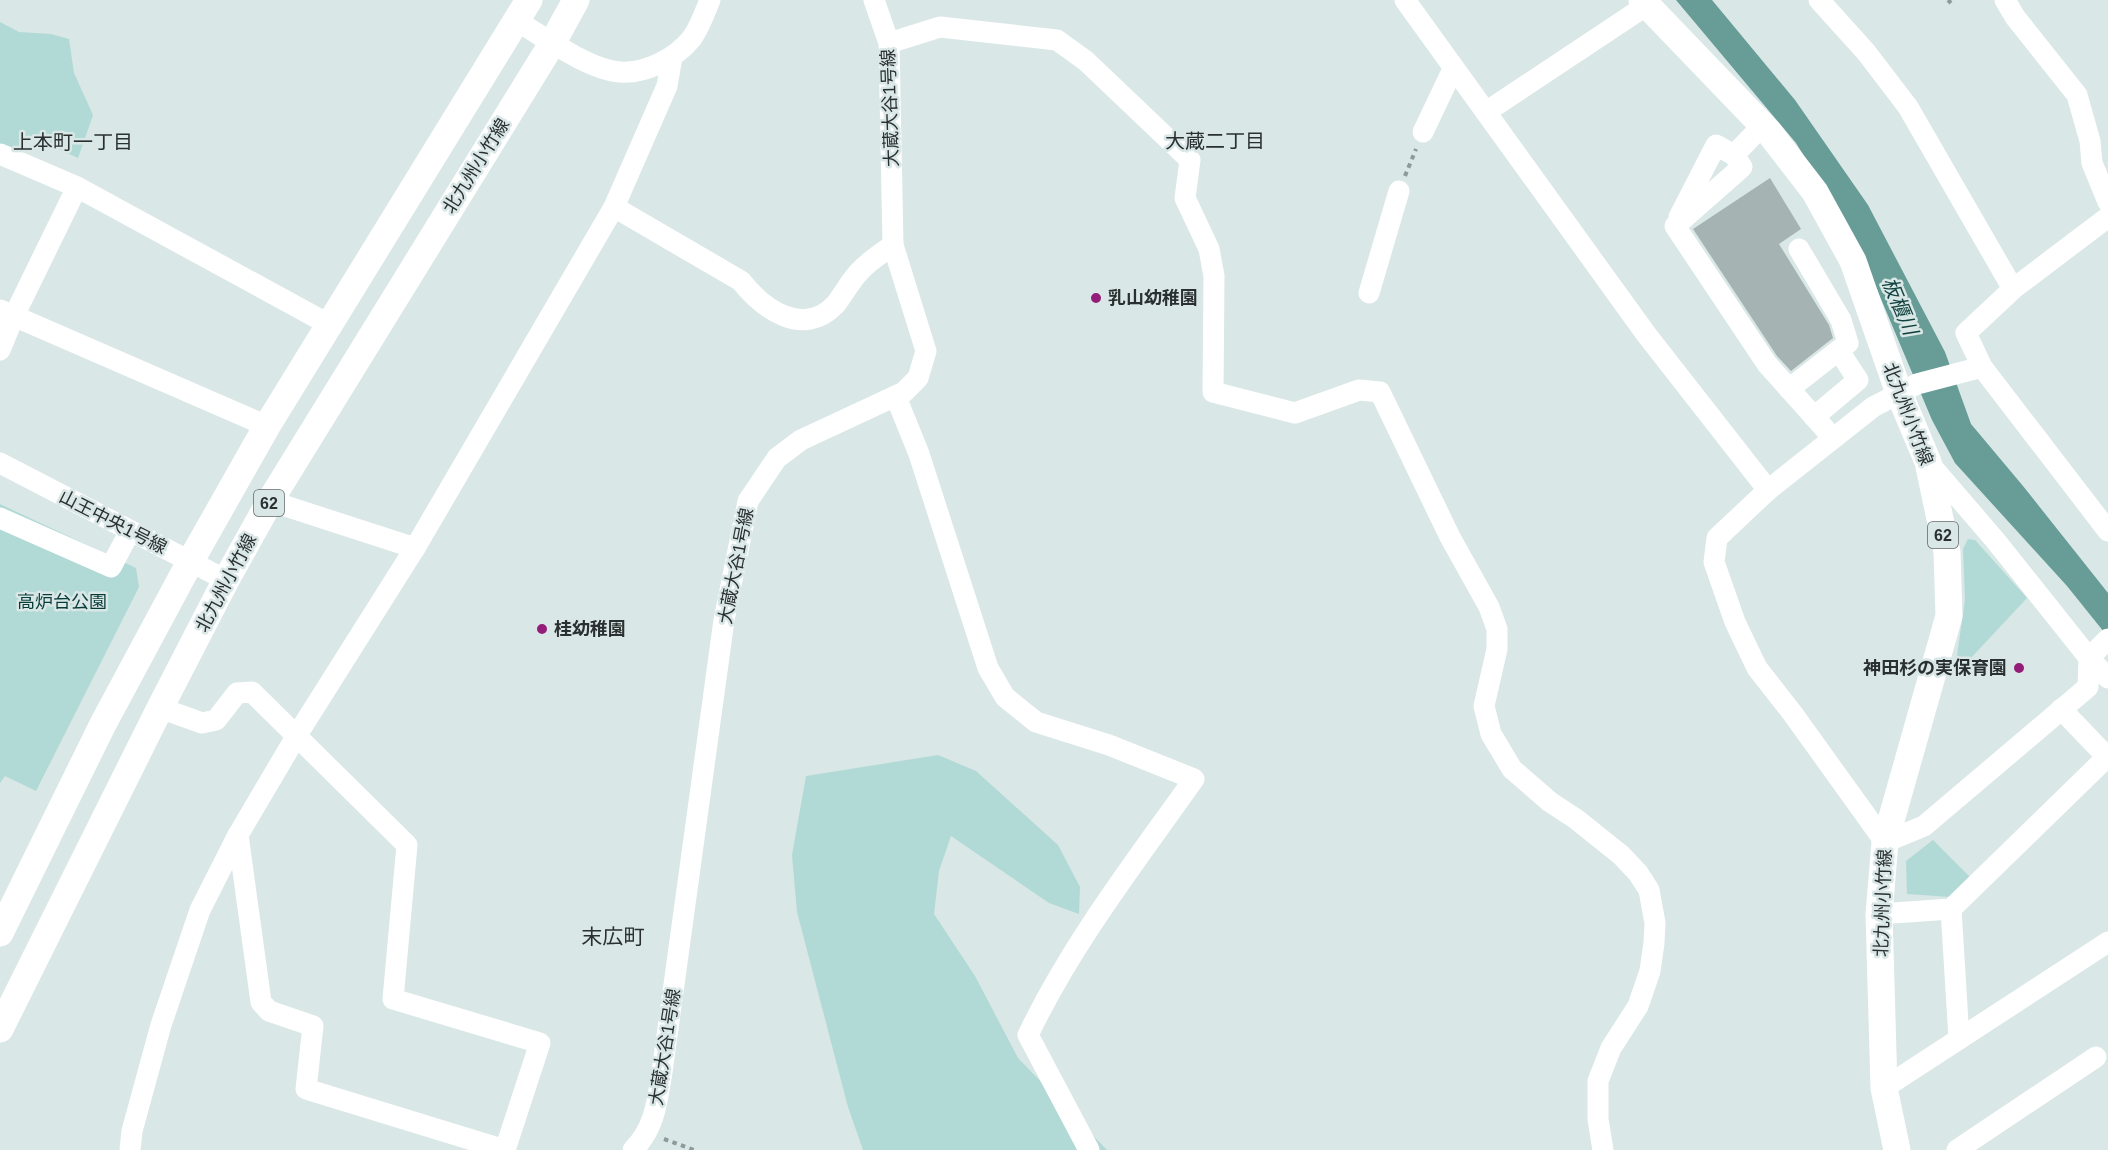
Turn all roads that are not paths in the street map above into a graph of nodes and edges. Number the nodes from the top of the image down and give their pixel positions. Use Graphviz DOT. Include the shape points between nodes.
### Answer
graph roads {
  1 [pos="576,0"];
  2 [pos="710,0"];
  3 [pos="873,0"];
  4 [pos="1405,0"];
  5 [pos="1819,0"];
  6 [pos="2005,0"];
  7 [pos="1644,2"];
  8 [pos="523,10"];
  9 [pos="553,42"];
  10 [pos="890,43"];
  11 [pos="672,57"];
  12 [pos="1452,69"];
  13 [pos="1486,112"];
  14 [pos="1762,126"];
  15 [pos="1422,132"];
  16 [pos="0,154"];
  17 [pos="77,187"];
  18 [pos="1399,191"];
  19 [pos="2108,202"];
  20 [pos="614,207"];
  21 [pos="2108,217"];
  22 [pos="893,245"];
  23 [pos="1799,249"];
  24 [pos="2013,289"];
  25 [pos="1369,293"];
  26 [pos="7,313"];
  27 [pos="330,325"];
  28 [pos="0,350"];
  29 [pos="1839,351"];
  30 [pos="1982,367"];
  31 [pos="1908,388"];
  32 [pos="1789,389"];
  33 [pos="896,397"];
  34 [pos="1814,417"];
  35 [pos="267,426"];
  36 [pos="1833,438"];
  37 [pos="1929,462"];
  38 [pos="0,463"];
  39 [pos="1768,489"];
  40 [pos="270,501"];
  41 [pos="0,518"];
  42 [pos="130,531"];
  43 [pos="2108,531"];
  44 [pos="415,548"];
  45 [pos="190,562"];
  46 [pos="226,580"];
  47 [pos="2098,649"];
  48 [pos="2108,678"];
  49 [pos="160,708"];
  50 [pos="2061,709"];
  51 [pos="297,735"];
  52 [pos="2107,757"];
  53 [pos="238,835"];
  54 [pos="1885,842"];
  55 [pos="1951,909"];
  56 [pos="1879,914"];
  57 [pos="3,920"];
  58 [pos="2108,942"];
  59 [pos="0,1029"];
  60 [pos="1959,1039"];
  61 [pos="2096,1057"];
  62 [pos="1884,1088"];
  63 [pos="638,1144"];
  64 [pos="130,1150"];
  65 [pos="505,1150"];
  66 [pos="1089,1150"];
  67 [pos="1602,1150"];
  68 [pos="1897,1150"];
  69 [pos="1957,1150"];
  1 -- 9 [label="main road, 北九州小竹線 / 62"];
  2 -- 11 [label="street" via="693,37"];
  3 -- 10 [label="street, 大蔵大谷1号線"];
  4 -- 12 [label="street"];
  5 -- 24 [label="street" via="1908,107"];
  6 -- 19 [label="street" via="2077,95 2092,163"];
  7 -- 13 [label="street"];
  7 -- 14 [label="main road, 北九州小竹線 / 62"];
  8 -- 9 [label="street"];
  8 -- 27 [label="main road, 62"];
  9 -- 11 [label="street" via="588,63 620,72 652,67"];
  9 -- 40 [label="main road, 北九州小竹線 / 62"];
  10 -- 22 [label="street, 大蔵大谷1号線"];
  10 -- 67 [label="street" via="940,27 1057,40 1086,61 1190,160 1185,198 1209,249 1214,276 1213,392 1295,413 1359,390 1380,392 1497,630 1497,650 1484,706 1491,734 1512,769 1621,855 1649,891 1655,923 1650,971 1638,1006 1611,1048 1598,1081"];
  11 -- 20 [label="street" via="667,86"];
  12 -- 13 [label="street"];
  12 -- 15 [label="street"];
  13 -- 39 [label="street" via="1646,334"];
  14 -- 31 [label="main road, 北九州小竹線 / 62" via="1815,192 1853,261"];
  14 -- 32 [label="street" via="1734,155 1742,167 1675,226 1767,364"];
  16 -- 17 [label="street"];
  17 -- 26 [label="street"];
  17 -- 27 [label="street"];
  18 -- 25 [label="street"];
  20 -- 22 [label="street" via="741,280 754,297 777,314 798,320 820,316 835,305 861,269"];
  20 -- 44 [label="street"];
  21 -- 24 [label="street"];
  22 -- 33 [label="street, 大蔵大谷1号線" via="926,351 918,378"];
  23 -- 29 [label="street" via="1841,320 1848,343"];
  24 -- 30 [label="street" via="1966,333"];
  26 -- 28 [label="street"];
  26 -- 35 [label="street"];
  27 -- 35 [label="main road, 62"];
  29 -- 32 [label="street"];
  29 -- 34 [label="street" via="1858,380"];
  30 -- 31 [label="street"];
  30 -- 43 [label="street"];
  31 -- 36 [label="street" via="1873,407"];
  31 -- 37 [label="main road, 北九州小竹線 / 62"];
  32 -- 34 [label="street"];
  33 -- 63 [label="street, 大蔵大谷1号線" via="801,440 777,458 748,501 724,620 662,1072 654,1115"];
  33 -- 66 [label="street" via="919,454 988,668 1005,697 1036,722 1109,745 1194,779 1108,900 1046,998 1028,1035"];
  34 -- 36 [label="street"];
  35 -- 45 [label="main road, 62"];
  36 -- 39 [label="street"];
  37 -- 47 [label="street" via="1995,540"];
  37 -- 54 [label="main road, 北九州小竹線 / 62" via="1947,552 1949,616"];
  38 -- 42 [label="street, 山王中央1号線"];
  39 -- 54 [label="street" via="1717,538 1714,562 1756,668"];
  40 -- 44 [label="street"];
  40 -- 46 [label="main road, 北九州小竹線 / 62"];
  41 -- 42 [label="street" via="111,567"];
  42 -- 45 [label="street, 山王中央1号線"];
  44 -- 51 [label="street"];
  45 -- 46 [label="street, 山王中央1号線"];
  45 -- 57 [label="main road, 62"];
  46 -- 49 [label="main road, 北九州小竹線 / 62"];
  47 -- 48 [label="street"];
  47 -- 50 [label="street" via="2088,687"];
  49 -- 51 [label="street" via="202,723 216,720 237,693 252,692"];
  49 -- 59 [label="main road, 北九州小竹線 / 62"];
  50 -- 52 [label="street"];
  50 -- 54 [label="street" via="1924,826"];
  51 -- 53 [label="street"];
  51 -- 65 [label="street" via="407,845 393,999 540,1044"];
  52 -- 55 [label="street"];
  53 -- 64 [label="street" via="200,910 161,1025"];
  53 -- 65 [label="street" via="261,1002 269,1011 313,1026 306,1089"];
  54 -- 56 [label="main road, 北九州小竹線 / 62"];
  55 -- 56 [label="street"];
  55 -- 60 [label="street"];
  56 -- 62 [label="main road, 北九州小竹線 / 62"];
  58 -- 60 [label="street"];
  60 -- 62 [label="street"];
  61 -- 69 [label="street"];
  62 -- 68 [label="main road, 北九州小竹線 / 62"];
}
